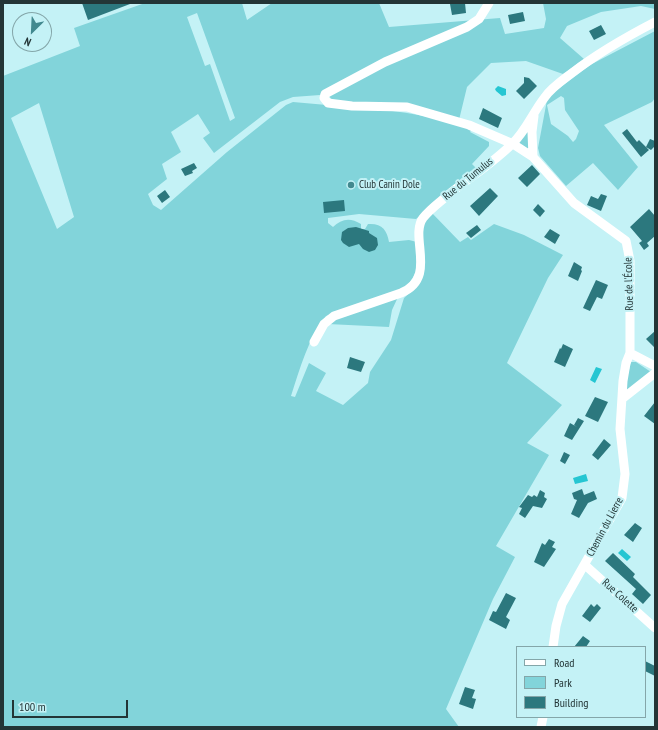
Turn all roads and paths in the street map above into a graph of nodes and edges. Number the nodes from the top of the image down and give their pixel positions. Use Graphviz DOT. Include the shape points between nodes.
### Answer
graph roads {
  1 [pos="489,3"];
  2 [pos="655,22"];
  3 [pos="534,116"];
  4 [pos="513,144"];
  5 [pos="533,156"];
  6 [pos="314,342"];
  7 [pos="630,353"];
  8 [pos="655,366"];
  9 [pos="655,373"];
  10 [pos="622,399"];
  11 [pos="585,564"];
  12 [pos="655,628"];
  13 [pos="553,646"];
  1 -- 4 [label="street, Rue de l'École" via="484,14 474,23 335,87 325,94 324,98 328,103 352,106 407,107 469,125"];
  2 -- 3 [label="street, Rue du Tumulus" via="623,38 558,83 544,98"];
  3 -- 4 [label="street, Rue du Tumulus"];
  3 -- 5 [label="street"];
  4 -- 5 [label="street, Rue de l'École"];
  4 -- 6 [label="street, Rue du Tumulus" via="424,217 419,230 421,265 410,288 334,316 324,324"];
  5 -- 7 [label="street, Rue de l'École" via="574,203 626,241 630,261"];
  7 -- 8 [label="street"];
  7 -- 10 [label="street, Chemin du Lierre" via="626,363"];
  9 -- 10 [label="street"];
  10 -- 11 [label="street, Chemin du Lierre" via="620,429 625,474 622,498"];
  11 -- 12 [label="street, Rue Colette"];
  11 -- 13 [label="street, Chemin du Lierre" via="562,604"];
}
